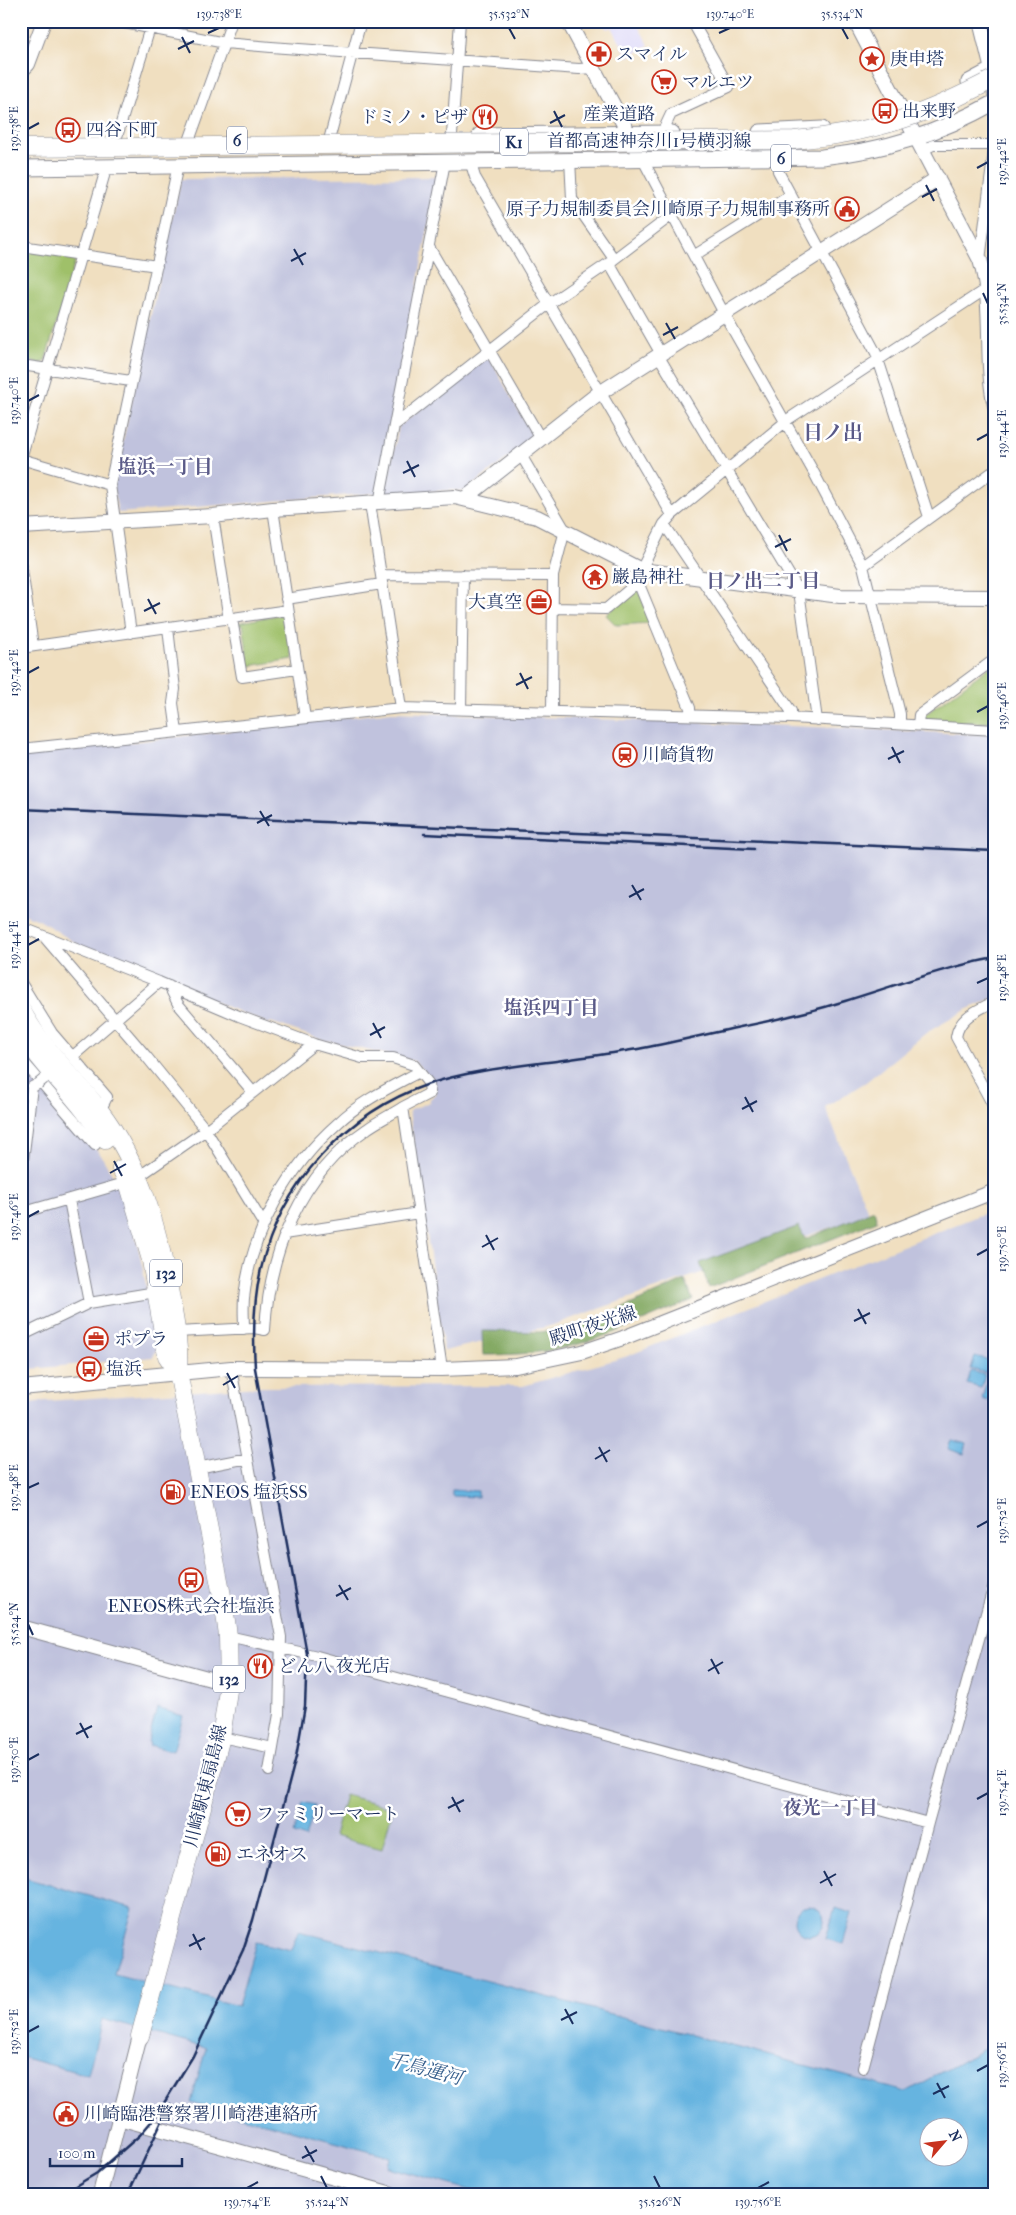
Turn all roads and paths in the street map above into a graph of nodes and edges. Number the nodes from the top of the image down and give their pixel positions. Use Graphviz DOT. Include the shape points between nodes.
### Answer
graph roads {
  1 [pos="44,21"];
  2 [pos="114,21"];
  3 [pos="232,21"];
  4 [pos="361,21"];
  5 [pos="460,21"];
  6 [pos="568,21"];
  7 [pos="692,21"];
  8 [pos="855,21"];
  9 [pos="980,21"];
  10 [pos="151,24"];
  11 [pos="225,43"];
  12 [pos="353,53"];
  13 [pos="457,60"];
  14 [pos="594,68"];
  15 [pos="21,71"];
  16 [pos="994,72"];
  17 [pos="995,92"];
  18 [pos="995,102"];
  19 [pos="903,112"];
  20 [pos="628,132"];
  21 [pos="662,133"];
  22 [pos="452,135"];
  23 [pos="21,140"];
  24 [pos="116,140"];
  25 [pos="189,140"];
  26 [pos="329,140"];
  27 [pos="920,144"];
  28 [pos="995,144"];
  29 [pos="21,148"];
  30 [pos="779,158"];
  31 [pos="21,159"];
  32 [pos="570,159"];
  33 [pos="643,160"];
  34 [pos="470,161"];
  35 [pos="445,162"];
  36 [pos="178,165"];
  37 [pos="107,166"];
  38 [pos="21,168"];
  39 [pos="938,178"];
  40 [pos="790,195"];
  41 [pos="672,215"];
  42 [pos="21,246"];
  43 [pos="429,247"];
  44 [pos="820,252"];
  45 [pos="81,254"];
  46 [pos="695,256"];
  47 [pos="980,260"];
  48 [pos="611,261"];
  49 [pos="157,266"];
  50 [pos="991,286"];
  51 [pos="550,303"];
  52 [pos="725,313"];
  53 [pos="490,351"];
  54 [pos="659,354"];
  55 [pos="878,361"];
  56 [pos="21,365"];
  57 [pos="48,369"];
  58 [pos="131,381"];
  59 [pos="600,393"];
  60 [pos="995,406"];
  61 [pos="785,422"];
  62 [pos="396,424"];
  63 [pos="541,439"];
  64 [pos="521,454"];
  65 [pos="21,458"];
  66 [pos="995,470"];
  67 [pos="726,471"];
  68 [pos="110,485"];
  69 [pos="464,499"];
  70 [pos="375,503"];
  71 [pos="273,509"];
  72 [pos="672,515"];
  73 [pos="212,516"];
  74 [pos="929,517"];
  75 [pos="115,518"];
  76 [pos="664,524"];
  77 [pos="21,527"];
  78 [pos="564,530"];
  79 [pos="21,562"];
  80 [pos="863,566"];
  81 [pos="463,576"];
  82 [pos="553,576"];
  83 [pos="639,576"];
  84 [pos="700,577"];
  85 [pos="381,580"];
  86 [pos="799,590"];
  87 [pos="869,596"];
  88 [pos="995,597"];
  89 [pos="286,599"];
  90 [pos="552,608"];
  91 [pos="288,610"];
  92 [pos="231,619"];
  93 [pos="168,628"];
  94 [pos="131,633"];
  95 [pos="33,646"];
  96 [pos="21,648"];
  97 [pos="995,659"];
  98 [pos="297,669"];
  99 [pos="401,708"];
  100 [pos="461,710"];
  101 [pos="552,712"];
  102 [pos="690,714"];
  103 [pos="305,718"];
  104 [pos="791,718"];
  105 [pos="817,720"];
  106 [pos="900,724"];
  107 [pos="918,725"];
  108 [pos="995,730"];
  109 [pos="177,732"];
  110 [pos="21,749"];
  111 [pos="21,927"];
  112 [pos="44,936"];
  113 [pos="21,982"];
  114 [pos="164,984"];
  115 [pos="992,1003"];
  116 [pos="21,1009"];
  117 [pos="995,1014"];
  118 [pos="115,1020"];
  119 [pos="21,1032"];
  120 [pos="314,1044"];
  121 [pos="21,1060"];
  122 [pos="48,1072"];
  123 [pos="419,1072"];
  124 [pos="21,1085"];
  125 [pos="253,1092"];
  126 [pos="403,1108"];
  127 [pos="995,1109"];
  128 [pos="206,1130"];
  129 [pos="95,1145"];
  130 [pos="21,1177"];
  131 [pos="133,1180"];
  132 [pos="995,1191"];
  133 [pos="69,1200"];
  134 [pos="419,1212"];
  135 [pos="21,1213"];
  136 [pos="264,1225"];
  137 [pos="284,1234"];
  138 [pos="156,1292"];
  139 [pos="88,1303"];
  140 [pos="244,1329"];
  141 [pos="177,1332"];
  142 [pos="21,1336"];
  143 [pos="231,1368"];
  144 [pos="442,1369"];
  145 [pos="178,1372"];
  146 [pos="21,1388"];
  147 [pos="248,1458"];
  148 [pos="197,1468"];
  149 [pos="995,1581"];
  150 [pos="21,1627"];
  151 [pos="228,1636"];
  152 [pos="280,1647"];
  153 [pos="229,1684"];
  154 [pos="221,1737"];
  155 [pos="273,1748"];
  156 [pos="269,1771"];
  157 [pos="928,1824"];
  158 [pos="140,2036"];
  159 [pos="863,2068"];
  160 [pos="118,2118"];
  161 [pos="100,2194"];
  162 [pos="392,2194"];
  1 -- 15 [label="street" via="28,64"];
  2 -- 10 [label="street"];
  3 -- 11 [label="street"];
  4 -- 12 [label="street"];
  5 -- 13 [label="street"];
  6 -- 14 [label="street"];
  7 -- 21 [label="street" via="729,87 671,114"];
  8 -- 19 [label="street"];
  9 -- 16 [label="street"];
  10 -- 11 [label="street"];
  10 -- 24 [label="street"];
  11 -- 12 [label="street"];
  11 -- 25 [label="street"];
  12 -- 13 [label="street"];
  12 -- 26 [label="street"];
  13 -- 14 [label="street"];
  13 -- 22 [label="street"];
  14 -- 20 [label="street"];
  16 -- 17 [label="street"];
  16 -- 19 [label="main road, 産業道路 / 6"];
  16 -- 29 [label="highway, 首都高速神奈川1号横羽線 / K1, bridge" via="937,108 901,121 856,133 794,140"];
  17 -- 31 [label="highway, 首都高速神奈川1号横羽線 / K1" via="905,132 845,147 799,151"];
  18 -- 27 [label="main road, 6" via="938,131"];
  19 -- 21 [label="main road, 産業道路 / 6" via="854,125 820,129"];
  19 -- 27 [label="street"];
  20 -- 21 [label="main road, 産業道路 / 6"];
  20 -- 22 [label="main road, 産業道路 / 6"];
  20 -- 33 [label="street"];
  22 -- 26 [label="main road, 産業道路 / 6"];
  22 -- 35 [label="street"];
  23 -- 24 [label="main road, 産業道路 / 6"];
  24 -- 25 [label="main road, 産業道路 / 6"];
  25 -- 26 [label="main road, 産業道路 / 6"];
  27 -- 28 [label="street"];
  27 -- 30 [label="main road, 6" via="848,154"];
  27 -- 39 [label="street"];
  28 -- 47 [label="street"];
  30 -- 33 [label="main road, 6"];
  30 -- 40 [label="street" via="778,171"];
  32 -- 33 [label="main road, 6"];
  32 -- 34 [label="main road, 6"];
  32 -- 48 [label="street" via="572,199"];
  33 -- 41 [label="street"];
  34 -- 35 [label="main road, 6"];
  34 -- 51 [label="street" via="475,177"];
  35 -- 36 [label="main road, 6"];
  35 -- 43 [label="street"];
  36 -- 37 [label="main road, 6"];
  36 -- 49 [label="street"];
  37 -- 38 [label="main road, 6"];
  37 -- 45 [label="street"];
  39 -- 44 [label="street"];
  39 -- 47 [label="street"];
  40 -- 44 [label="street"];
  40 -- 46 [label="street"];
  41 -- 46 [label="street"];
  41 -- 48 [label="street"];
  42 -- 45 [label="street"];
  43 -- 53 [label="street"];
  43 -- 62 [label="street"];
  44 -- 52 [label="street"];
  44 -- 55 [label="street"];
  45 -- 49 [label="street"];
  45 -- 57 [label="street"];
  46 -- 52 [label="street"];
  47 -- 50 [label="street"];
  48 -- 51 [label="street"];
  48 -- 54 [label="street"];
  49 -- 58 [label="street"];
  50 -- 55 [label="street"];
  50 -- 60 [label="street" via="989,377"];
  51 -- 53 [label="street"];
  51 -- 59 [label="street"];
  52 -- 54 [label="street"];
  52 -- 61 [label="street"];
  53 -- 62 [label="street"];
  53 -- 63 [label="street"];
  54 -- 59 [label="street"];
  54 -- 67 [label="street"];
  55 -- 61 [label="street"];
  55 -- 74 [label="street"];
  56 -- 57 [label="street"];
  57 -- 58 [label="street"];
  57 -- 65 [label="street"];
  58 -- 68 [label="street"];
  59 -- 63 [label="street"];
  59 -- 72 [label="street"];
  61 -- 67 [label="street"];
  61 -- 80 [label="street"];
  62 -- 70 [label="street"];
  63 -- 64 [label="street"];
  64 -- 69 [label="street"];
  64 -- 78 [label="street"];
  65 -- 68 [label="street"];
  66 -- 74 [label="street"];
  67 -- 72 [label="street"];
  67 -- 86 [label="street"];
  68 -- 75 [label="street"];
  69 -- 70 [label="street"];
  69 -- 78 [label="street" via="528,513"];
  70 -- 71 [label="street"];
  70 -- 85 [label="street"];
  71 -- 73 [label="street"];
  71 -- 89 [label="street"];
  72 -- 76 [label="street"];
  73 -- 75 [label="street"];
  73 -- 92 [label="street"];
  74 -- 80 [label="street"];
  75 -- 77 [label="street"];
  75 -- 94 [label="street"];
  76 -- 83 [label="street"];
  76 -- 84 [label="street"];
  78 -- 82 [label="street"];
  78 -- 83 [label="street"];
  79 -- 95 [label="street"];
  80 -- 87 [label="street"];
  81 -- 82 [label="street"];
  81 -- 85 [label="street"];
  81 -- 100 [label="street"];
  82 -- 90 [label="street"];
  83 -- 84 [label="street"];
  83 -- 90 [label="street" via="606,610"];
  83 -- 102 [label="street"];
  84 -- 86 [label="street"];
  84 -- 104 [label="street" via="791,712"];
  85 -- 89 [label="street"];
  85 -- 99 [label="street"];
  86 -- 87 [label="street"];
  86 -- 105 [label="street"];
  87 -- 88 [label="street"];
  87 -- 106 [label="street"];
  89 -- 91 [label="street"];
  90 -- 101 [label="street"];
  91 -- 92 [label="street"];
  91 -- 98 [label="street"];
  92 -- 93 [label="street"];
  92 -- 98 [label="street" via="242,677"];
  93 -- 94 [label="street"];
  93 -- 109 [label="street"];
  94 -- 95 [label="street"];
  95 -- 96 [label="street"];
  97 -- 107 [label="street" via="918,715"];
  98 -- 103 [label="street"];
  99 -- 100 [label="street"];
  99 -- 103 [label="street"];
  100 -- 101 [label="street"];
  101 -- 102 [label="street"];
  102 -- 104 [label="street"];
  103 -- 109 [label="street"];
  104 -- 105 [label="street"];
  105 -- 106 [label="street"];
  106 -- 107 [label="street"];
  107 -- 108 [label="street"];
  109 -- 110 [label="street"];
  111 -- 112 [label="street"];
  112 -- 114 [label="street"];
  112 -- 118 [label="street"];
  113 -- 122 [label="street" via="52,1033"];
  114 -- 118 [label="street"];
  114 -- 120 [label="street"];
  114 -- 125 [label="street"];
  115 -- 117 [label="street"];
  115 -- 127 [label="street" via="965,1018 957,1028 956,1036"];
  116 -- 122 [label="highway, 川崎駅東扇島線 / 132"];
  118 -- 122 [label="street"];
  118 -- 128 [label="street"];
  119 -- 122 [label="highway, 川崎駅東扇島線 / 132"];
  120 -- 123 [label="street" via="362,1058 393,1058 414,1065"];
  120 -- 125 [label="street"];
  121 -- 129 [label="street"];
  122 -- 124 [label="street"];
  122 -- 130 [label="street"];
  122 -- 131 [label="highway, 川崎駅東扇島線 / 132" via="93,1122"];
  122 -- 131 [label="highway, 川崎駅東扇島線 / 132" via="100,1111 115,1134"];
  123 -- 126 [label="street" via="429,1084 430,1093"];
  123 -- 136 [label="street" via="356,1109 323,1137 300,1164"];
  125 -- 128 [label="street"];
  126 -- 134 [label="street"];
  126 -- 137 [label="street" via="366,1129 334,1157 306,1192"];
  128 -- 131 [label="street"];
  128 -- 136 [label="street"];
  131 -- 133 [label="street"];
  131 -- 138 [label="highway, 川崎駅東扇島線 / 132"];
  131 -- 141 [label="highway, 川崎駅東扇島線 / 132" via="154,1217"];
  132 -- 144 [label="street, 殿町夜光線" via="591,1349 516,1366"];
  133 -- 135 [label="street"];
  133 -- 139 [label="street"];
  134 -- 137 [label="street"];
  134 -- 144 [label="street"];
  136 -- 140 [label="street" via="249,1269"];
  137 -- 140 [label="street" via="271,1276 265,1330"];
  138 -- 139 [label="street"];
  138 -- 145 [label="highway, 川崎駅東扇島線 / 132" via="167,1356"];
  139 -- 142 [label="street"];
  140 -- 141 [label="street"];
  141 -- 145 [label="highway, 川崎駅東扇島線 / 132"];
  143 -- 144 [label="street, 殿町夜光線"];
  143 -- 145 [label="street, 殿町夜光線"];
  143 -- 147 [label="street"];
  145 -- 146 [label="street, 殿町夜光線"];
  145 -- 148 [label="highway, 川崎駅東扇島線 / 132"];
  147 -- 148 [label="street"];
  147 -- 152 [label="street" via="281,1636"];
  148 -- 151 [label="highway, 川崎駅東扇島線 / 132"];
  149 -- 157 [label="street"];
  150 -- 153 [label="street"];
  151 -- 152 [label="street"];
  151 -- 153 [label="highway, 川崎駅東扇島線 / 132"];
  152 -- 155 [label="street" via="279,1714"];
  152 -- 157 [label="street"];
  153 -- 154 [label="highway, 川崎駅東扇島線 / 132"];
  154 -- 155 [label="street"];
  154 -- 158 [label="highway, 川崎駅東扇島線 / 132"];
  155 -- 156 [label="street"];
  157 -- 159 [label="street"];
  158 -- 160 [label="street, 川崎駅東扇島線 / 132"];
  160 -- 161 [label="street, 川崎駅東扇島線 / 132"];
  160 -- 162 [label="street"];
}
